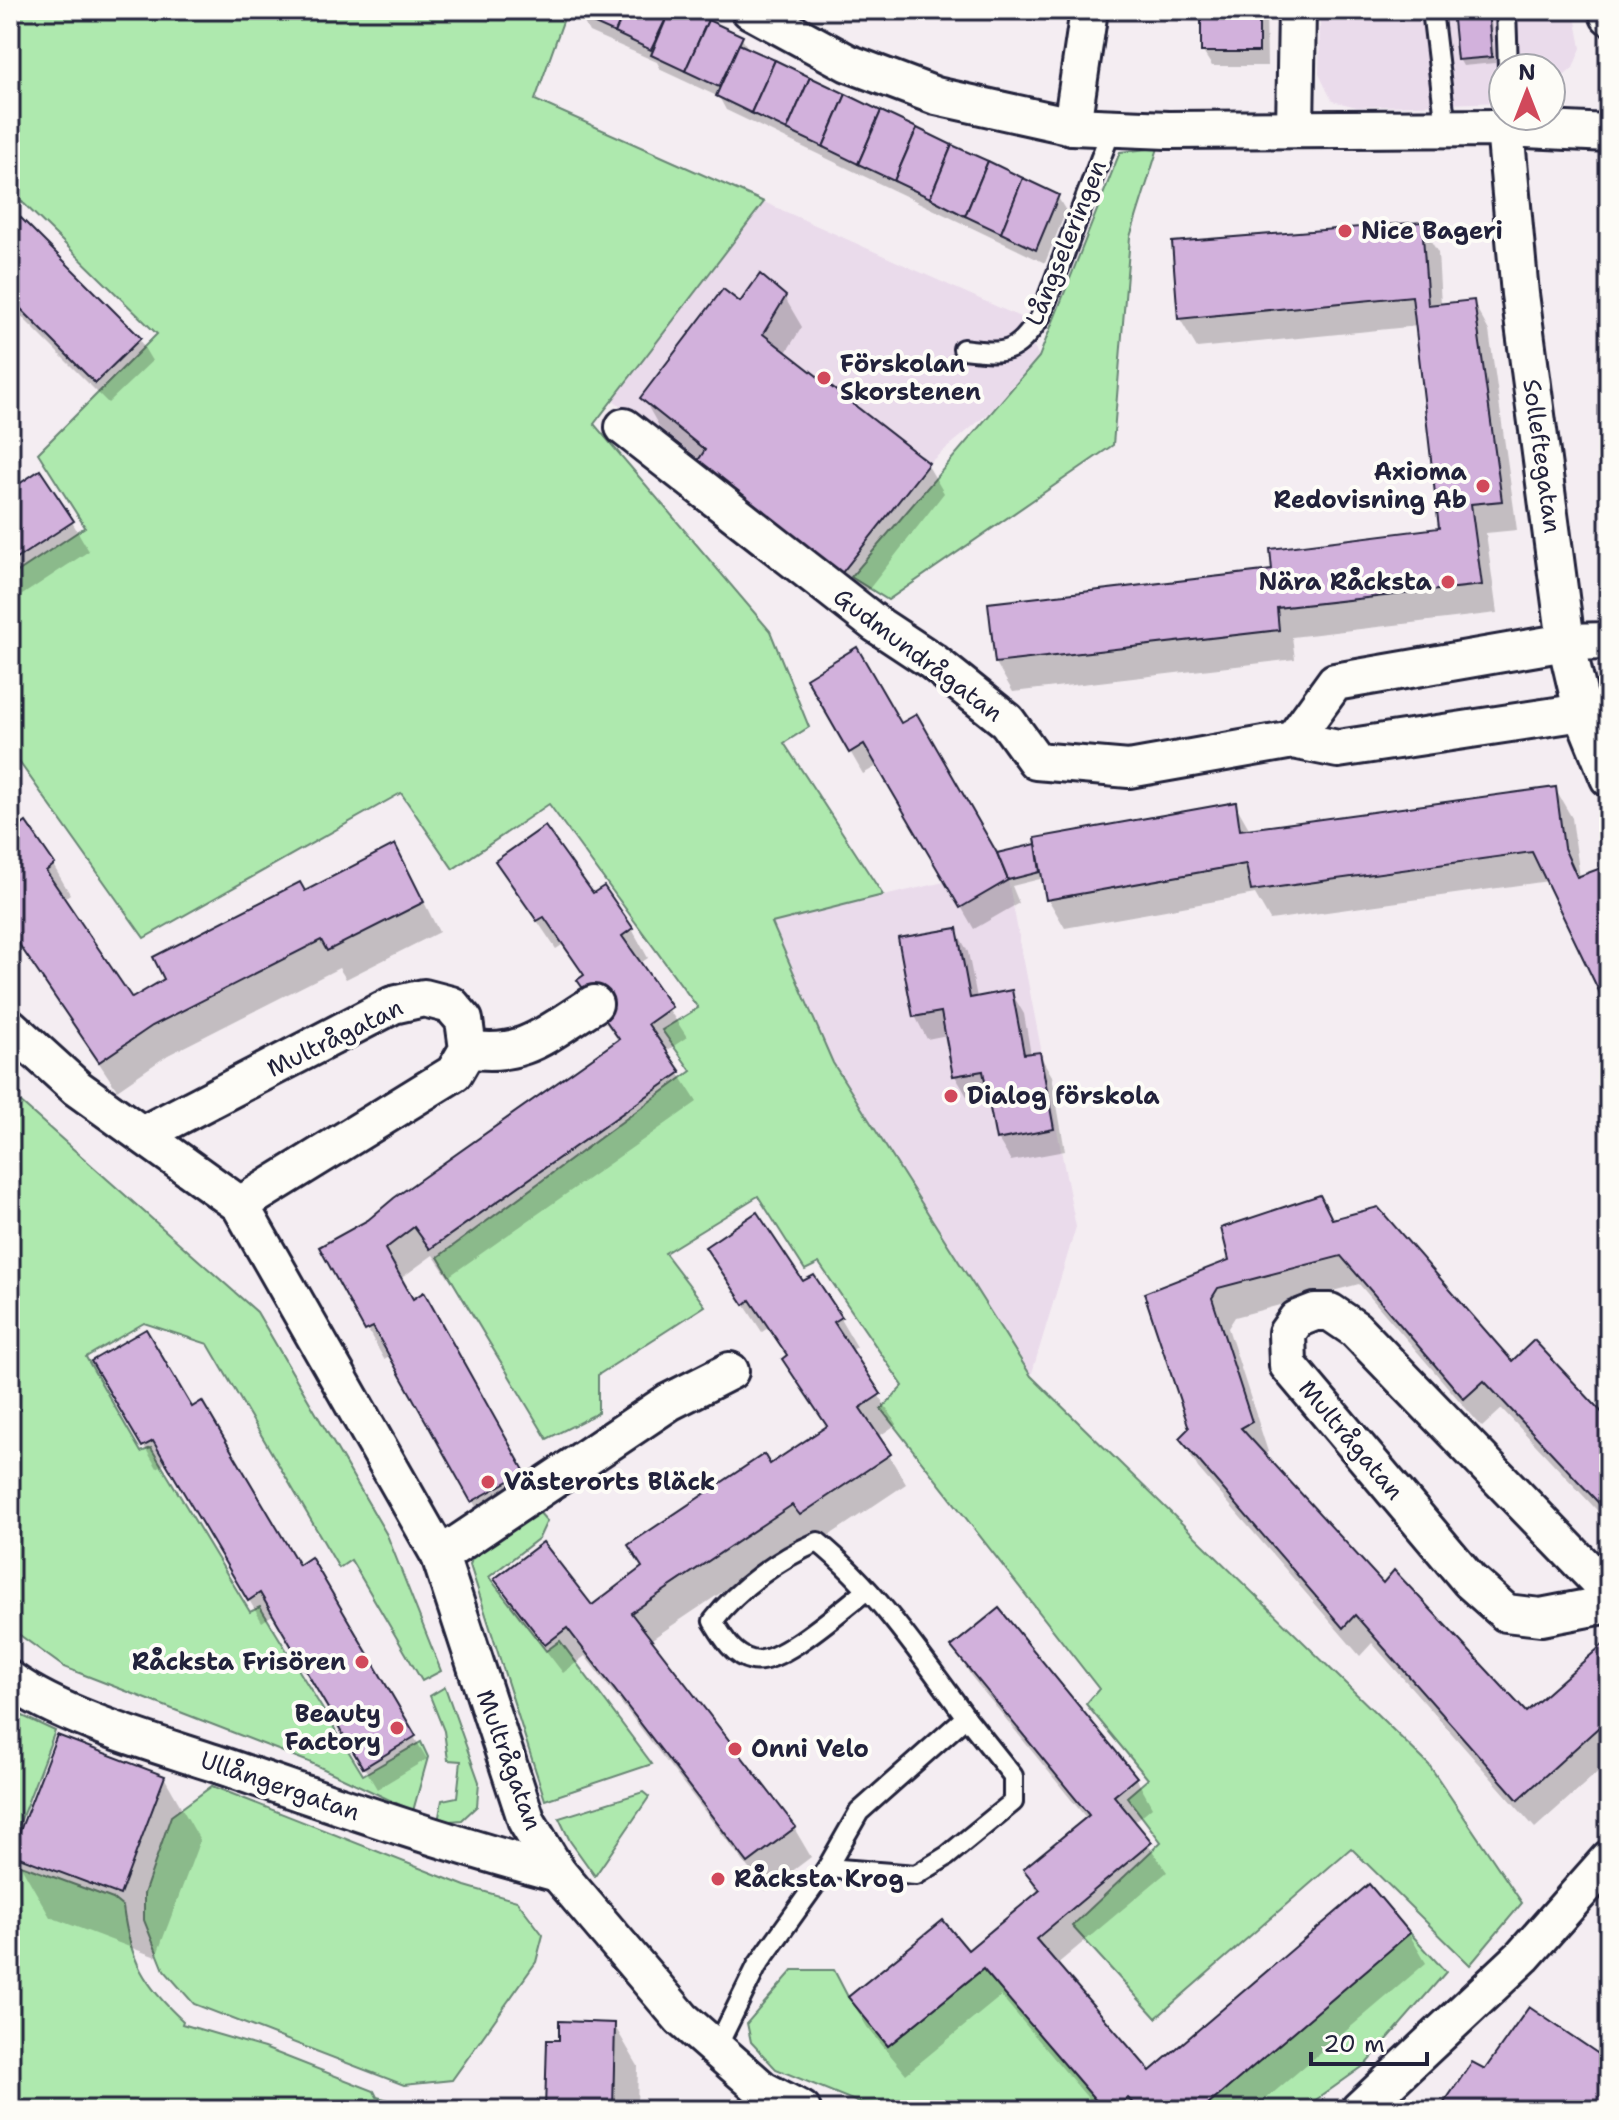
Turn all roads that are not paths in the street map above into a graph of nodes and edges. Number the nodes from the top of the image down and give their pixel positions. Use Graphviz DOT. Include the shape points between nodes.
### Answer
graph roads {
  1 [pos="750,10"];
  2 [pos="1089,10"];
  3 [pos="1297,10"];
  4 [pos="1432,10"];
  5 [pos="1506,10"];
  6 [pos="1507,52"];
  7 [pos="1487,124"];
  8 [pos="1072,126"];
  9 [pos="1112,128"];
  10 [pos="1295,128"];
  11 [pos="1446,128"];
  12 [pos="1567,129"];
  13 [pos="1507,132"];
  14 [pos="1609,133"];
  15 [pos="963,349"];
  16 [pos="624,427"];
  17 [pos="1609,641"];
  18 [pos="1566,642"];
  19 [pos="1596,711"];
  20 [pos="1293,740"];
  21 [pos="1609,778"];
  22 [pos="594,1004"];
  23 [pos="10,1027"];
  24 [pos="468,1049"];
  25 [pos="144,1134"];
  26 [pos="240,1205"];
  27 [pos="730,1371"];
  28 [pos="440,1556"];
  29 [pos="867,1590"];
  30 [pos="1609,1592"];
  31 [pos="1609,1604"];
  32 [pos="10,1680"];
  33 [pos="966,1717"];
  34 [pos="1609,1859"];
  35 [pos="827,1868"];
  36 [pos="558,1873"];
  37 [pos="716,2049"];
  38 [pos="802,2110"];
  39 [pos="1359,2110"];
  1 -- 8 [label="street, Långseleringen" via="848,63 936,96"];
  2 -- 8 [label="street"];
  3 -- 10 [label="street"];
  4 -- 11 [label="lane"];
  5 -- 6 [label="lane"];
  7 -- 11 [label="street, Långseleringen"];
  8 -- 9 [label="street, Långseleringen"];
  9 -- 10 [label="street, Långseleringen"];
  9 -- 15 [label="lane, Långseleringen" via="1040,318 1022,343 1003,353"];
  10 -- 11 [label="street, Långseleringen"];
  12 -- 14 [label="street, Långseleringen"];
  13 -- 18 [label="street, Solleftegatan" via="1520,294"];
  16 -- 20 [label="street, Gudmundrågatan" via="1007,721 1036,761 1129,769"];
  17 -- 18 [label="street"];
  18 -- 19 [label="street, Solleftegatan"];
  18 -- 20 [label="street" via="1335,682"];
  19 -- 20 [label="street, Gudmundrågatan" via="1338,749"];
  19 -- 21 [label="street, Solleftegatan"];
  22 -- 24 [label="street" via="521,1048 497,1054"];
  23 -- 25 [label="street, Multrågatan" via="77,1088"];
  24 -- 25 [label="street, Multrågatan" via="464,1020 451,1005 424,998 393,1005"];
  24 -- 26 [label="street" via="454,1073"];
  25 -- 26 [label="street, Multrågatan"];
  26 -- 28 [label="street, Multrågatan"];
  27 -- 28 [label="street" via="669,1402"];
  28 -- 36 [label="street, Multrågatan" via="527,1822"];
  29 -- 29 [label="lane" via="818,1542 792,1553 713,1621 736,1653 763,1661 790,1648"];
  29 -- 33 [label="lane"];
  30 -- 31 [label="street, Multrågatan" via="1355,1329 1330,1312 1297,1319 1287,1333 1288,1365 1470,1581 1506,1613 1541,1617"];
  32 -- 36 [label="street, Ullångergatan" via="157,1744 460,1847"];
  33 -- 35 [label="lane" via="859,1812"];
  33 -- 35 [label="lane" via="1013,1776 1013,1802 916,1875"];
  34 -- 39 [label="street" via="1523,1956"];
  35 -- 37 [label="lane" via="757,1966"];
  36 -- 37 [label="street, Multrågatan" via="682,2019"];
  37 -- 38 [label="street, Multrågatan" via="763,2090"];
}
